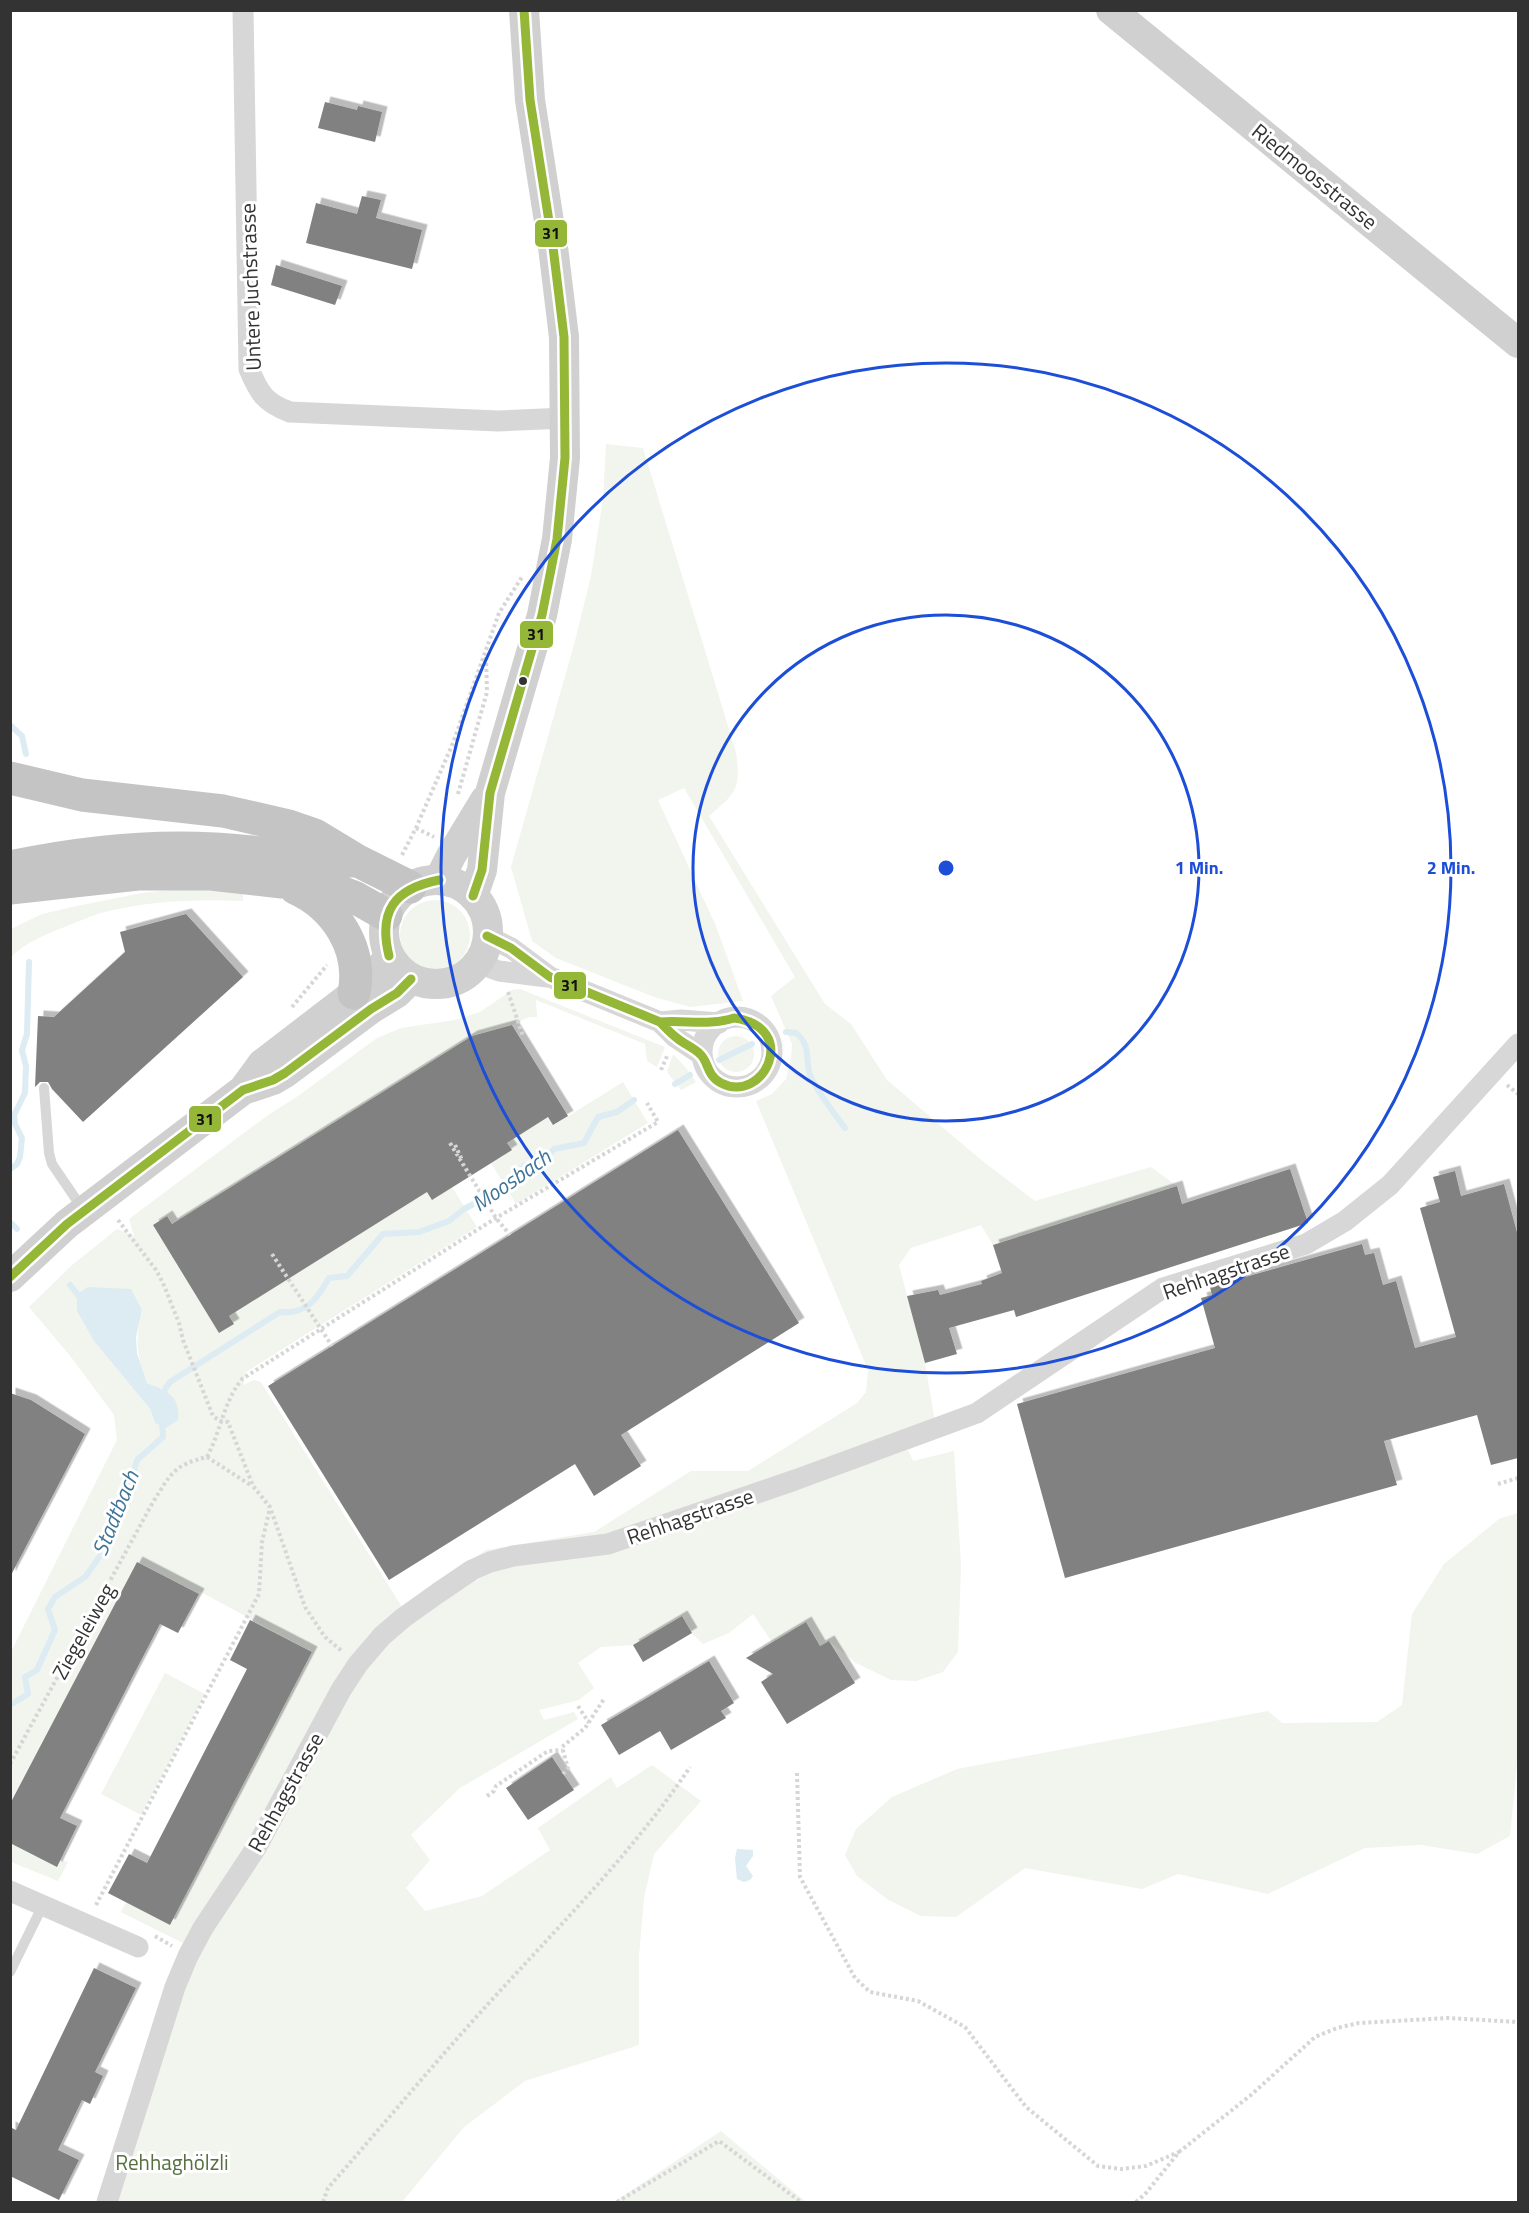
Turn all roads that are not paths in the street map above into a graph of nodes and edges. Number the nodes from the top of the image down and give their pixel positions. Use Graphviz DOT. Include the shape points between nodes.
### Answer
graph roads {
  1 [pos="243,10"];
  2 [pos="524,10"];
  3 [pos="1111,10"];
  4 [pos="1518,343"];
  5 [pos="566,418"];
  6 [pos="10,778"];
  7 [pos="490,793"];
  8 [pos="358,861"];
  9 [pos="10,867"];
  10 [pos="415,877"];
  11 [pos="103,878"];
  12 [pos="282,882"];
  13 [pos="10,888"];
  14 [pos="473,896"];
  15 [pos="10,910"];
  16 [pos="386,915"];
  17 [pos="482,949"];
  18 [pos="389,956"];
  19 [pos="550,977"];
  20 [pos="411,979"];
  21 [pos="354,993"];
  22 [pos="660,1022"];
  23 [pos="719,1023"];
  24 [pos="1518,1044"];
  25 [pos="702,1055"];
  26 [pos="44,1088"];
  27 [pos="243,1090"];
  28 [pos="84,1211"];
  29 [pos="10,1277"];
  30 [pos="10,1891"];
  31 [pos="43,1905"];
  32 [pos="138,1947"];
  33 [pos="10,1972"];
  34 [pos="107,2202"];
  1 -- 5 [label="street, Untere Juchstrasse" via="249,369 258,390 272,406 290,412 498,421"];
  2 -- 5 [label="main road" via="531,110 564,337"];
  3 -- 4 [label="main road, Riedmoosstrasse"];
  5 -- 7 [label="main road" via="563,492 555,550 536,634"];
  6 -- 8 [label="highway" via="82,795 256,817 315,835"];
  7 -- 10 [label="main road" via="451,856"];
  7 -- 14 [label="main road" via="482,870"];
  8 -- 9 [label="highway" via="175,848 99,853"];
  8 -- 10 [label="highway"];
  10 -- 14 [label="main road" via="460,887"];
  10 -- 16 [label="main road"];
  11 -- 12 [label="highway" via="183,873"];
  11 -- 13 [label="highway"];
  11 -- 15 [label="highway" via="63,887"];
  12 -- 16 [label="highway" via="307,882 330,888"];
  12 -- 21 [label="highway" via="306,893 334,916 355,963"];
  14 -- 17 [label="main road" via="487,924"];
  16 -- 18 [label="main road" via="384,934"];
  17 -- 19 [label="street" via="510,948"];
  17 -- 19 [label="street" via="500,971"];
  17 -- 20 [label="main road" via="462,977 449,982 422,983"];
  18 -- 20 [label="main road"];
  18 -- 21 [label="main road"];
  19 -- 22 [label="street"];
  20 -- 27 [label="main road" via="285,1073"];
  21 -- 27 [label="main road" via="262,1064"];
  22 -- 23 [label="street"];
  22 -- 25 [label="street"];
  23 -- 25 [label="street" via="704,1040"];
  23 -- 25 [label="street" via="741,1018 758,1024 771,1050 767,1069 753,1083 724,1085 711,1076"];
  24 -- 34 [label="street, Rehhagstrasse" via="1390,1185 1345,1221 1306,1244 1163,1288 977,1413 608,1544 490,1562 472,1570 403,1618 382,1636 341,1690 256,1848 188,1956"];
  26 -- 28 [label="lane" via="52,1164"];
  27 -- 28 [label="main road"];
  28 -- 29 [label="main road"];
  30 -- 31 [label="street"];
  31 -- 32 [label="street"];
  31 -- 33 [label="lane"];
}
